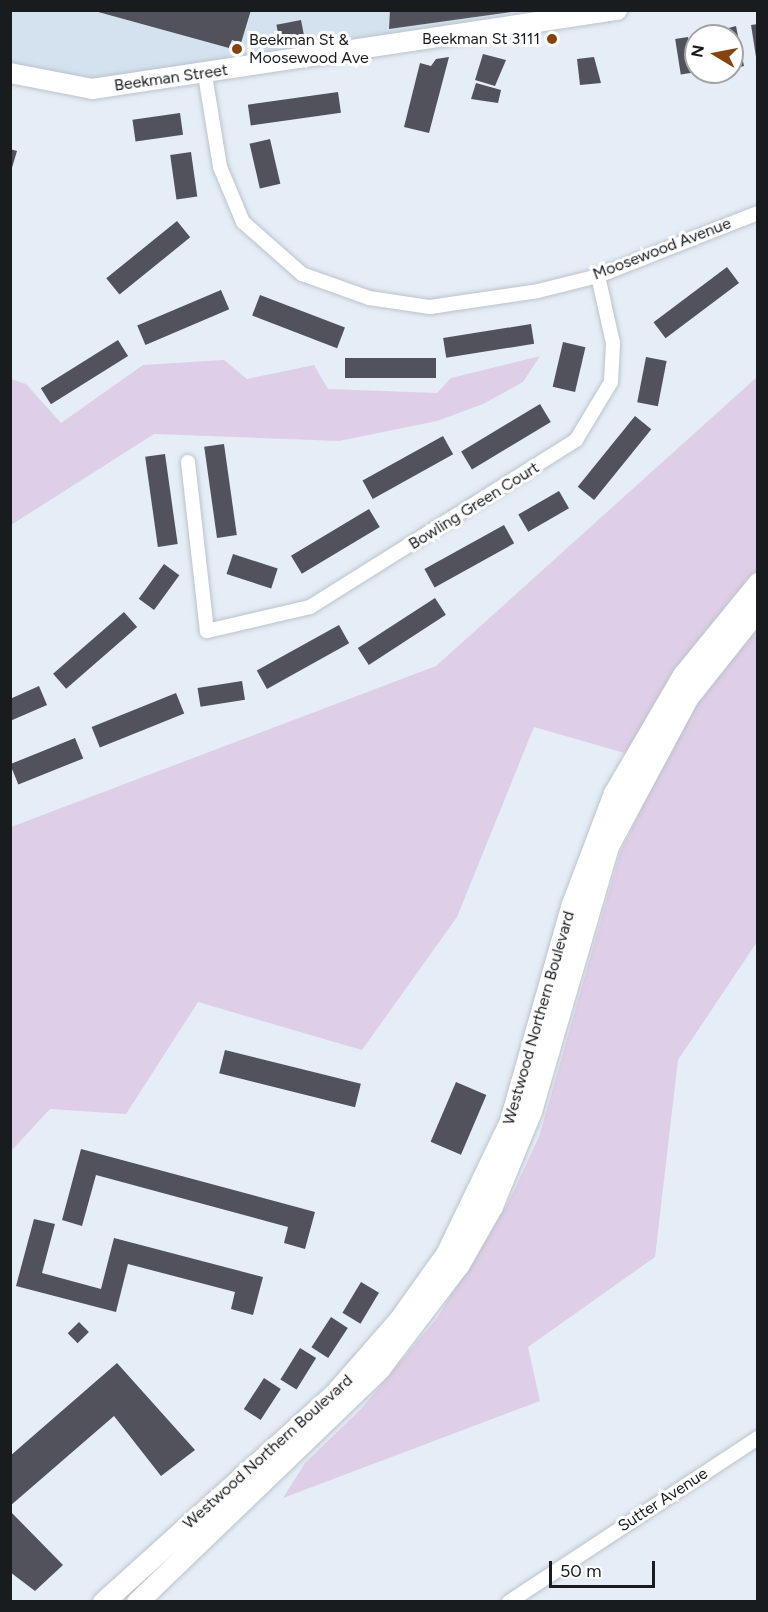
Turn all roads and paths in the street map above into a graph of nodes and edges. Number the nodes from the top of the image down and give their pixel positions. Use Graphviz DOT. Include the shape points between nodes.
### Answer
graph roads {
  1 [pos="617,10"];
  2 [pos="10,73"];
  3 [pos="205,75"];
  4 [pos="758,213"];
  5 [pos="598,276"];
  6 [pos="188,462"];
  7 [pos="758,583"];
  8 [pos="758,609"];
  9 [pos="758,1438"];
  10 [pos="103,1602"];
  11 [pos="137,1602"];
  12 [pos="509,1602"];
  1 -- 3 [label="main road, Beekman Street"];
  2 -- 3 [label="main road, Beekman Street" via="92,89"];
  3 -- 5 [label="street, Moosewood Avenue" via="220,167 233,205 256,238 302,274 369,298 430,307 505,298"];
  4 -- 5 [label="street, Moosewood Avenue"];
  5 -- 6 [label="street, Bowling Green Court" via="613,343 611,382 576,440 310,607 207,632"];
  7 -- 10 [label="main road, Westwood Northern Boulevard" via="683,675 614,793 572,904 510,1121 446,1254 398,1321 336,1393"];
  8 -- 11 [label="main road, Westwood Northern Boulevard" via="688,697 613,836 531,1111 492,1206 459,1264 372,1377"];
  9 -- 12 [label="street, Sutter Avenue"];
}
